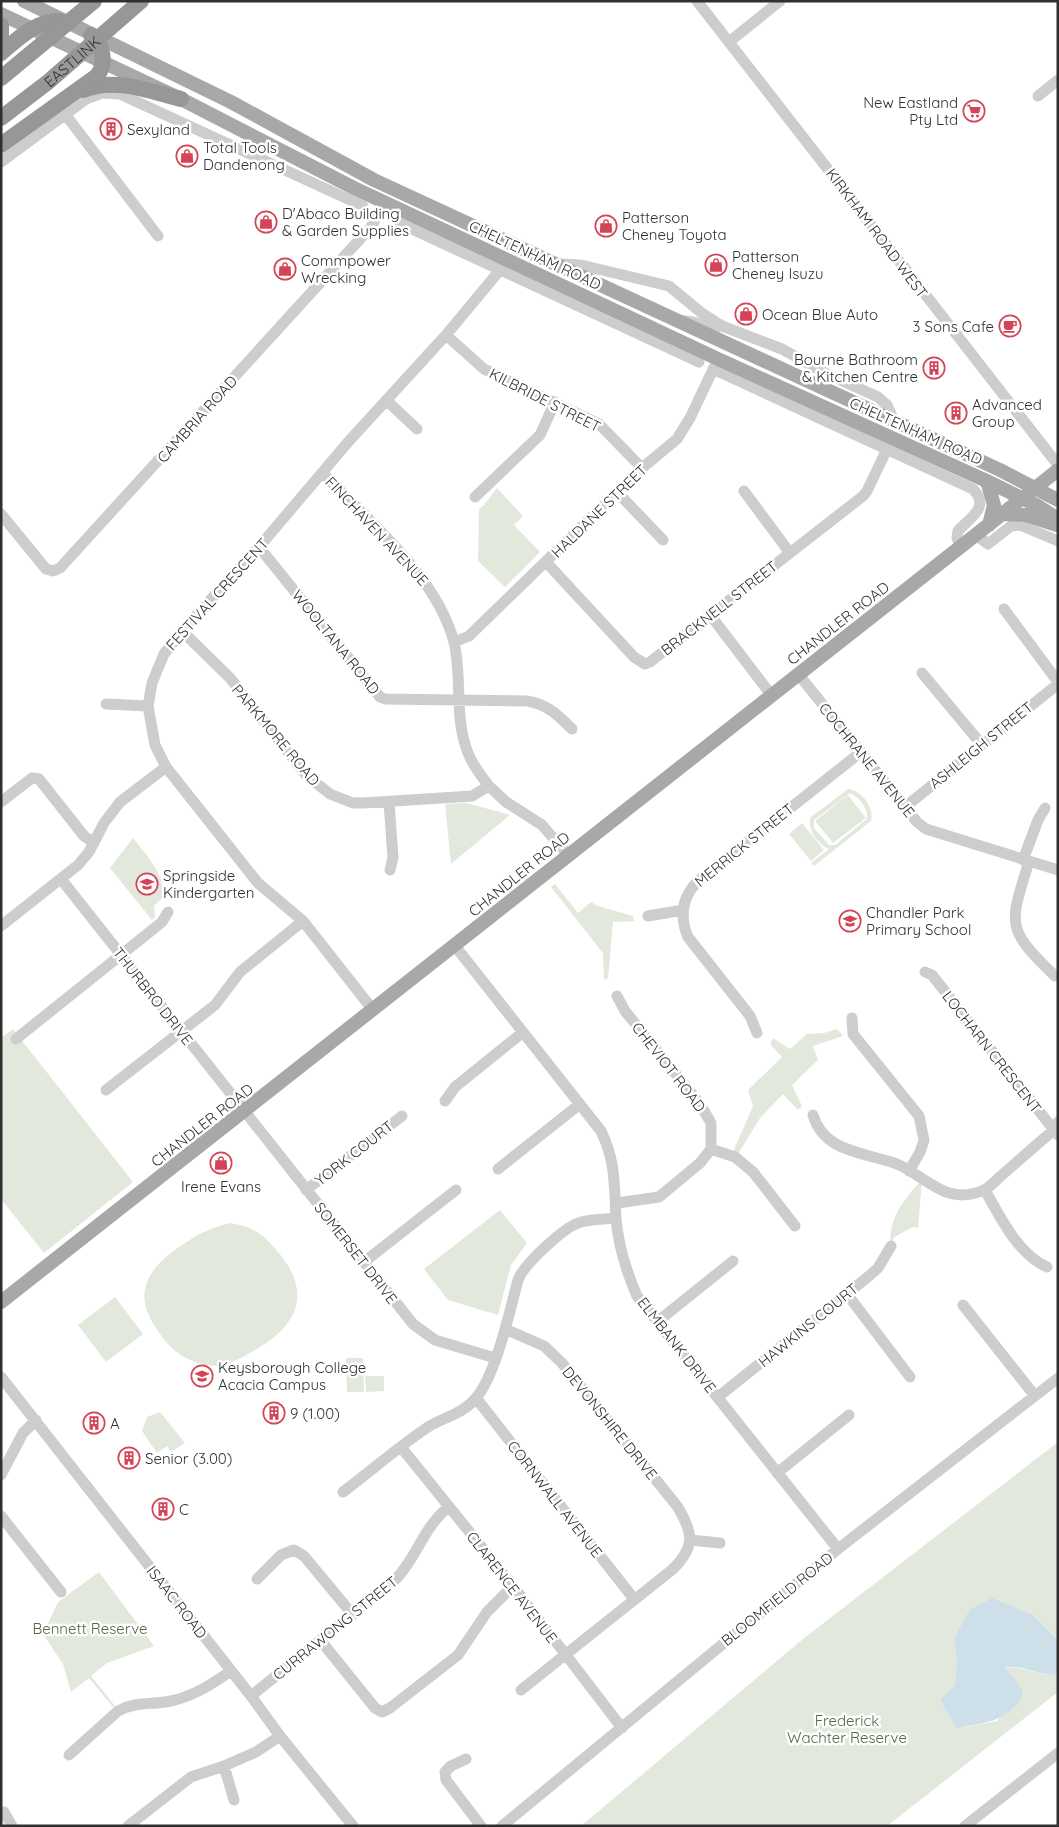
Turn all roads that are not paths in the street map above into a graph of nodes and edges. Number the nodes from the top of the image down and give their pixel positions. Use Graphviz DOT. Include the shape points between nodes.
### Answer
graph roads {
  1 [pos="24,1"];
  2 [pos="141,1"];
  3 [pos="697,1"];
  4 [pos="780,1"];
  5 [pos="90,5"];
  6 [pos="1,14"];
  7 [pos="60,21"];
  8 [pos="1,25"];
  9 [pos="32,28"];
  10 [pos="91,35"];
  11 [pos="1,37"];
  12 [pos="729,42"];
  13 [pos="1,53"];
  14 [pos="103,61"];
  15 [pos="1,78"];
  16 [pos="1058,80"];
  17 [pos="144,90"];
  18 [pos="1038,96"];
  19 [pos="181,99"];
  20 [pos="50,108"];
  21 [pos="155,109"];
  22 [pos="66,114"];
  23 [pos="1,118"];
  24 [pos="1,145"];
  25 [pos="1,162"];
  26 [pos="389,187"];
  27 [pos="354,188"];
  28 [pos="335,194"];
  29 [pos="385,202"];
  30 [pos="363,206"];
  31 [pos="399,223"];
  32 [pos="430,224"];
  33 [pos="158,236"];
  34 [pos="434,239"];
  35 [pos="550,263"];
  36 [pos="500,270"];
  37 [pos="677,321"];
  38 [pos="722,326"];
  39 [pos="704,334"];
  40 [pos="446,335"];
  41 [pos="699,362"];
  42 [pos="716,364"];
  43 [pos="386,400"];
  44 [pos="555,402"];
  45 [pos="894,421"];
  46 [pos="418,429"];
  47 [pos="887,450"];
  48 [pos="1058,465"];
  49 [pos="642,468"];
  50 [pos="1058,470"];
  51 [pos="323,473"];
  52 [pos="987,481"];
  53 [pos="1035,487"];
  54 [pos="744,490"];
  55 [pos="618,494"];
  56 [pos="475,497"];
  57 [pos="1022,499"];
  58 [pos="1058,500"];
  59 [pos="1,514"];
  60 [pos="1002,514"];
  61 [pos="1058,519"];
  62 [pos="989,525"];
  63 [pos="1058,526"];
  64 [pos="976,535"];
  65 [pos="663,540"];
  66 [pos="1058,542"];
  67 [pos="259,547"];
  68 [pos="961,547"];
  69 [pos="790,553"];
  70 [pos="546,562"];
  71 [pos="1004,609"];
  72 [pos="710,616"];
  73 [pos="182,631"];
  74 [pos="454,642"];
  75 [pos="922,673"];
  76 [pos="799,675"];
  77 [pos="1058,683"];
  78 [pos="772,696"];
  79 [pos="460,700"];
  80 [pos="106,704"];
  81 [pos="148,706"];
  82 [pos="572,729"];
  83 [pos="982,745"];
  84 [pos="861,752"];
  85 [pos="166,767"];
  86 [pos="490,786"];
  87 [pos="1,802"];
  88 [pos="389,802"];
  89 [pos="905,807"];
  90 [pos="1045,808"];
  91 [pos="94,843"];
  92 [pos="568,856"];
  93 [pos="1026,860"];
  94 [pos="390,870"];
  95 [pos="1058,870"];
  96 [pos="61,879"];
  97 [pos="682,910"];
  98 [pos="168,912"];
  99 [pos="648,916"];
  100 [pos="302,922"];
  101 [pos="1,926"];
  102 [pos="455,946"];
  103 [pos="121,955"];
  104 [pos="925,972"];
  105 [pos="1055,976"];
  106 [pos="617,996"];
  107 [pos="373,1010"];
  108 [pos="852,1018"];
  109 [pos="181,1032"];
  110 [pos="522,1033"];
  111 [pos="757,1033"];
  112 [pos="16,1038"];
  113 [pos="106,1090"];
  114 [pos="445,1101"];
  115 [pos="580,1104"];
  116 [pos="245,1111"];
  117 [pos="813,1115"];
  118 [pos="402,1116"];
  119 [pos="1056,1129"];
  120 [pos="711,1149"];
  121 [pos="498,1169"];
  122 [pos="909,1171"];
  123 [pos="306,1190"];
  124 [pos="456,1190"];
  125 [pos="985,1190"];
  126 [pos="617,1203"];
  127 [pos="616,1218"];
  128 [pos="795,1226"];
  129 [pos="891,1246"];
  130 [pos="733,1261"];
  131 [pos="364,1262"];
  132 [pos="1047,1267"];
  133 [pos="847,1294"];
  134 [pos="1,1302"];
  135 [pos="963,1305"];
  136 [pos="657,1322"];
  137 [pos="505,1329"];
  138 [pos="495,1358"];
  139 [pos="1,1377"];
  140 [pos="910,1377"];
  141 [pos="1058,1378"];
  142 [pos="1034,1396"];
  143 [pos="718,1397"];
  144 [pos="476,1398"];
  145 [pos="849,1415"];
  146 [pos="36,1420"];
  147 [pos="401,1447"];
  148 [pos="777,1473"];
  149 [pos="1,1475"];
  150 [pos="343,1492"];
  151 [pos="448,1507"];
  152 [pos="1,1516"];
  153 [pos="690,1540"];
  154 [pos="720,1543"];
  155 [pos="838,1549"];
  156 [pos="257,1580"];
  157 [pos="513,1586"];
  158 [pos="61,1592"];
  159 [pos="634,1599"];
  160 [pos="353,1615"];
  161 [pos="321,1641"];
  162 [pos="565,1655"];
  163 [pos="231,1671"];
  164 [pos="521,1690"];
  165 [pos="251,1696"];
  166 [pos="622,1728"];
  167 [pos="280,1736"];
  168 [pos="1058,1753"];
  169 [pos="69,1755"];
  170 [pos="466,1758"];
  171 [pos="224,1766"];
  172 [pos="234,1800"];
  173 [pos="1,1814"];
  174 [pos="517,1821"];
  175 [pos="136,1823"];
  176 [pos="350,1824"];
  177 [pos="12,1826"];
  178 [pos="481,1826"];
  179 [pos="502,1826"];
  180 [pos="965,1826"];
  1 -- 7 [label="main road, CHELTENHAM ROAD"];
  2 -- 23 [label="highway, EASTLINK" via="48,82"];
  3 -- 12 [label="street, KIRKHAM ROAD WEST"];
  4 -- 12 [label="street"];
  5 -- 15 [label="highway, EASTLINK"];
  6 -- 9 [label="main road, CHELTENHAM ROAD"];
  7 -- 9 [label="highway" via="45,22"];
  7 -- 10 [label="main road, CHELTENHAM ROAD"];
  8 -- 11 [label="highway"];
  9 -- 13 [label="highway"];
  9 -- 14 [label="main road, CHELTENHAM ROAD"];
  10 -- 14 [label="highway" via="100,44"];
  10 -- 26 [label="main road, CHELTENHAM ROAD" via="231,102"];
  12 -- 48 [label="street, KIRKHAM ROAD WEST"];
  14 -- 19 [label="main road, CHELTENHAM ROAD"];
  14 -- 20 [label="highway" via="97,76"];
  16 -- 18 [label="street"];
  17 -- 19 [label="highway"];
  17 -- 20 [label="highway" via="119,84 96,86"];
  17 -- 21 [label="street"];
  19 -- 27 [label="main road, CHELTENHAM ROAD"];
  20 -- 24 [label="highway"];
  21 -- 22 [label="street" via="120,94 98,94"];
  21 -- 28 [label="street"];
  22 -- 25 [label="street"];
  22 -- 33 [label="street"];
  26 -- 29 [label="main road"];
  26 -- 35 [label="main road, CHELTENHAM ROAD"];
  27 -- 28 [label="street"];
  27 -- 29 [label="main road, CHELTENHAM ROAD"];
  28 -- 30 [label="street"];
  29 -- 32 [label="main road, CHELTENHAM ROAD"];
  29 -- 59 [label="street, CAMBRIA ROAD" via="370,227 60,568 53,571 46,568"];
  31 -- 34 [label="street, CHELTENHAM ROAD"];
  32 -- 34 [label="street"];
  32 -- 42 [label="main road, CHELTENHAM ROAD"];
  34 -- 36 [label="street, CHELTENHAM ROAD"];
  35 -- 37 [label="main road, CHELTENHAM ROAD"];
  35 -- 38 [label="street, CHELTENHAM ROAD" via="581,265 660,282"];
  36 -- 40 [label="street, FESTIVAL CRESCENT"];
  36 -- 41 [label="street, CHELTENHAM ROAD"];
  37 -- 38 [label="street" via="694,320 713,328"];
  37 -- 39 [label="main road, CHELTENHAM ROAD"];
  38 -- 45 [label="street, CHELTENHAM ROAD" via="782,349 878,397 887,405"];
  39 -- 42 [label="main road" via="717,348"];
  39 -- 45 [label="main road, CHELTENHAM ROAD"];
  40 -- 43 [label="street, FESTIVAL CRESCENT"];
  40 -- 44 [label="street, KILBRIDE STREET" via="484,369"];
  42 -- 47 [label="street, CHELTENHAM ROAD"];
  42 -- 49 [label="street, HALDANE STREET" via="677,439"];
  42 -- 52 [label="main road, CHELTENHAM ROAD"];
  43 -- 46 [label="street"];
  43 -- 51 [label="street, FESTIVAL CRESCENT"];
  44 -- 49 [label="street, KILBRIDE STREET" via="599,424"];
  44 -- 56 [label="street" via="540,435"];
  45 -- 53 [label="main road, CHELTENHAM ROAD"];
  47 -- 68 [label="street, CHELTENHAM ROAD" via="976,492 980,503 978,511 958,531"];
  47 -- 69 [label="street, BRACKNELL STREET" via="868,491"];
  49 -- 55 [label="street, HALDANE STREET"];
  50 -- 53 [label="main road, CHANDLER ROAD"];
  51 -- 67 [label="street, FESTIVAL CRESCENT"];
  51 -- 74 [label="street, FINCHAVEN AVENUE" via="426,582"];
  52 -- 57 [label="main road, CHELTENHAM ROAD"];
  52 -- 62 [label="main road" via="994,505"];
  53 -- 57 [label="main road, CHANDLER ROAD"];
  53 -- 58 [label="main road, CHELTENHAM ROAD"];
  54 -- 69 [label="street"];
  55 -- 65 [label="street"];
  55 -- 70 [label="street, HALDANE STREET"];
  57 -- 60 [label="main road, CHANDLER ROAD"];
  57 -- 61 [label="main road, CHELTENHAM ROAD"];
  60 -- 62 [label="main road, CHANDLER ROAD"];
  60 -- 63 [label="main road" via="1026,514"];
  62 -- 64 [label="main road, CHANDLER ROAD"];
  64 -- 66 [label="street" via="988,544 1011,526 1020,525"];
  64 -- 68 [label="main road, CHANDLER ROAD"];
  67 -- 73 [label="street, FESTIVAL CRESCENT"];
  67 -- 79 [label="street, WOOLTANA ROAD" via="380,697"];
  68 -- 76 [label="main road, CHANDLER ROAD"];
  69 -- 72 [label="street, BRACKNELL STREET"];
  70 -- 72 [label="street, BRACKNELL STREET" via="634,657 645,664"];
  70 -- 74 [label="street, HALDANE STREET" via="469,636"];
  71 -- 77 [label="street"];
  72 -- 78 [label="street"];
  73 -- 81 [label="street, FESTIVAL CRESCENT" via="164,654 152,683"];
  73 -- 88 [label="street, PARKMORE ROAD" via="230,678 314,784 353,803"];
  74 -- 79 [label="street, FINCHAVEN AVENUE"];
  75 -- 83 [label="street"];
  76 -- 78 [label="main road, CHANDLER ROAD"];
  76 -- 84 [label="street, COCHRANE AVENUE"];
  77 -- 83 [label="street, ASHLEIGH STREET"];
  78 -- 92 [label="main road, CHANDLER ROAD"];
  79 -- 82 [label="street, WOOLTANA ROAD" via="541,703"];
  79 -- 86 [label="street, FINCHAVEN AVENUE" via="464,744"];
  80 -- 81 [label="street"];
  81 -- 85 [label="street, FESTIVAL CRESCENT" via="155,745"];
  83 -- 89 [label="street, ASHLEIGH STREET"];
  84 -- 89 [label="street, COCHRANE AVENUE"];
  84 -- 97 [label="street, MERRICK STREET" via="697,882 684,900"];
  85 -- 91 [label="street" via="120,802"];
  85 -- 100 [label="street, FESTIVAL CRESCENT" via="258,883"];
  86 -- 88 [label="street, PARKMORE ROAD" via="472,796"];
  86 -- 92 [label="street" via="506,802 542,825"];
  87 -- 91 [label="street" via="32,778 39,779 84,836"];
  88 -- 94 [label="street" via="393,858"];
  89 -- 93 [label="street, COCHRANE AVENUE" via="926,829"];
  90 -- 93 [label="street"];
  91 -- 96 [label="street" via="78,865"];
  92 -- 102 [label="main road, CHANDLER ROAD"];
  93 -- 95 [label="street, COCHRANE AVENUE"];
  93 -- 105 [label="street" via="1014,912 1016,930 1030,952"];
  96 -- 101 [label="street"];
  96 -- 103 [label="street, THURBRO DRIVE"];
  97 -- 99 [label="street"];
  97 -- 111 [label="street" via="688,937 750,1016"];
  98 -- 103 [label="street" via="162,922"];
  100 -- 107 [label="street, FESTIVAL CRESCENT"];
  100 -- 109 [label="street" via="240,972 215,1005"];
  102 -- 107 [label="main road, CHANDLER ROAD"];
  102 -- 110 [label="street, ELMBANK DRIVE"];
  103 -- 109 [label="street, THURBRO DRIVE"];
  103 -- 112 [label="street"];
  104 -- 119 [label="street, LOCHARN CRESCENT" via="932,975"];
  106 -- 120 [label="street, CHEVIOT ROAD" via="625,1011 700,1104 710,1124"];
  107 -- 116 [label="main road, CHANDLER ROAD"];
  108 -- 122 [label="street" via="853,1034 919,1116 924,1140"];
  109 -- 113 [label="street"];
  109 -- 116 [label="street, THURBRO DRIVE"];
  110 -- 114 [label="street" via="455,1087"];
  110 -- 115 [label="street, ELMBANK DRIVE"];
  115 -- 121 [label="street"];
  115 -- 126 [label="street, ELMBANK DRIVE" via="611,1151"];
  116 -- 123 [label="street, SOMERSET DRIVE"];
  116 -- 134 [label="main road, CHANDLER ROAD"];
  117 -- 122 [label="street" via="816,1126 830,1142"];
  118 -- 123 [label="street, YORK COURT"];
  119 -- 125 [label="street"];
  120 -- 126 [label="street" via="700,1163 659,1197"];
  120 -- 128 [label="street" via="735,1157 752,1172"];
  122 -- 125 [label="street" via="934,1188 948,1192 966,1194"];
  123 -- 131 [label="street, SOMERSET DRIVE"];
  124 -- 131 [label="street"];
  125 -- 132 [label="street" via="1002,1221 1034,1261"];
  126 -- 127 [label="street, ELMBANK DRIVE"];
  127 -- 136 [label="street, ELMBANK DRIVE" via="629,1277 637,1296"];
  127 -- 137 [label="street" via="579,1222 534,1257 522,1270"];
  129 -- 133 [label="street, HAWKINS COURT" via="878,1268"];
  130 -- 136 [label="street"];
  131 -- 138 [label="street, SOMERSET DRIVE" via="420,1330 435,1340"];
  133 -- 140 [label="street"];
  133 -- 143 [label="street, HAWKINS COURT"];
  135 -- 142 [label="street"];
  136 -- 143 [label="street, ELMBANK DRIVE"];
  137 -- 138 [label="street"];
  137 -- 153 [label="street, DEVONSHIRE DRIVE" via="544,1346 562,1363 677,1506 688,1527"];
  138 -- 144 [label="street" via="488,1380"];
  139 -- 146 [label="street, ISAAC ROAD"];
  141 -- 142 [label="street, BLOOMFIELD ROAD"];
  142 -- 155 [label="street, BLOOMFIELD ROAD"];
  143 -- 148 [label="street, ELMBANK DRIVE"];
  144 -- 147 [label="street" via="459,1413 432,1425"];
  144 -- 159 [label="street, CORNWALL AVENUE"];
  145 -- 148 [label="street"];
  146 -- 149 [label="street" via="23,1433"];
  146 -- 163 [label="street, ISAAC ROAD"];
  147 -- 150 [label="street"];
  147 -- 151 [label="street, CLARENCE AVENUE"];
  148 -- 155 [label="street, ELMBANK DRIVE"];
  151 -- 157 [label="street, CLARENCE AVENUE"];
  151 -- 160 [label="street, CURRAWONG STREET" via="434,1519 411,1562 397,1578"];
  152 -- 158 [label="street"];
  153 -- 154 [label="street"];
  153 -- 159 [label="street" via="682,1560"];
  155 -- 166 [label="street, BLOOMFIELD ROAD"];
  156 -- 160 [label="street" via="282,1555 294,1550 304,1556"];
  157 -- 161 [label="street" via="487,1612 458,1654 382,1712 374,1708"];
  157 -- 162 [label="street, CLARENCE AVENUE"];
  159 -- 162 [label="street"];
  160 -- 161 [label="street, CURRAWONG STREET"];
  161 -- 165 [label="street, CURRAWONG STREET"];
  162 -- 164 [label="street"];
  162 -- 166 [label="street, CLARENCE AVENUE"];
  163 -- 165 [label="street, ISAAC ROAD"];
  163 -- 169 [label="street" via="200,1691 170,1701 126,1706"];
  165 -- 167 [label="street, ISAAC ROAD"];
  166 -- 174 [label="street, BLOOMFIELD ROAD"];
  167 -- 171 [label="street" via="256,1752"];
  167 -- 176 [label="street, ISAAC ROAD"];
  168 -- 180 [label="street"];
  170 -- 178 [label="street" via="445,1772 446,1780"];
  171 -- 172 [label="street"];
  171 -- 175 [label="street" via="191,1777"];
  173 -- 177 [label="street" via="4,1812"];
  174 -- 179 [label="street, BLOOMFIELD ROAD"];
}
